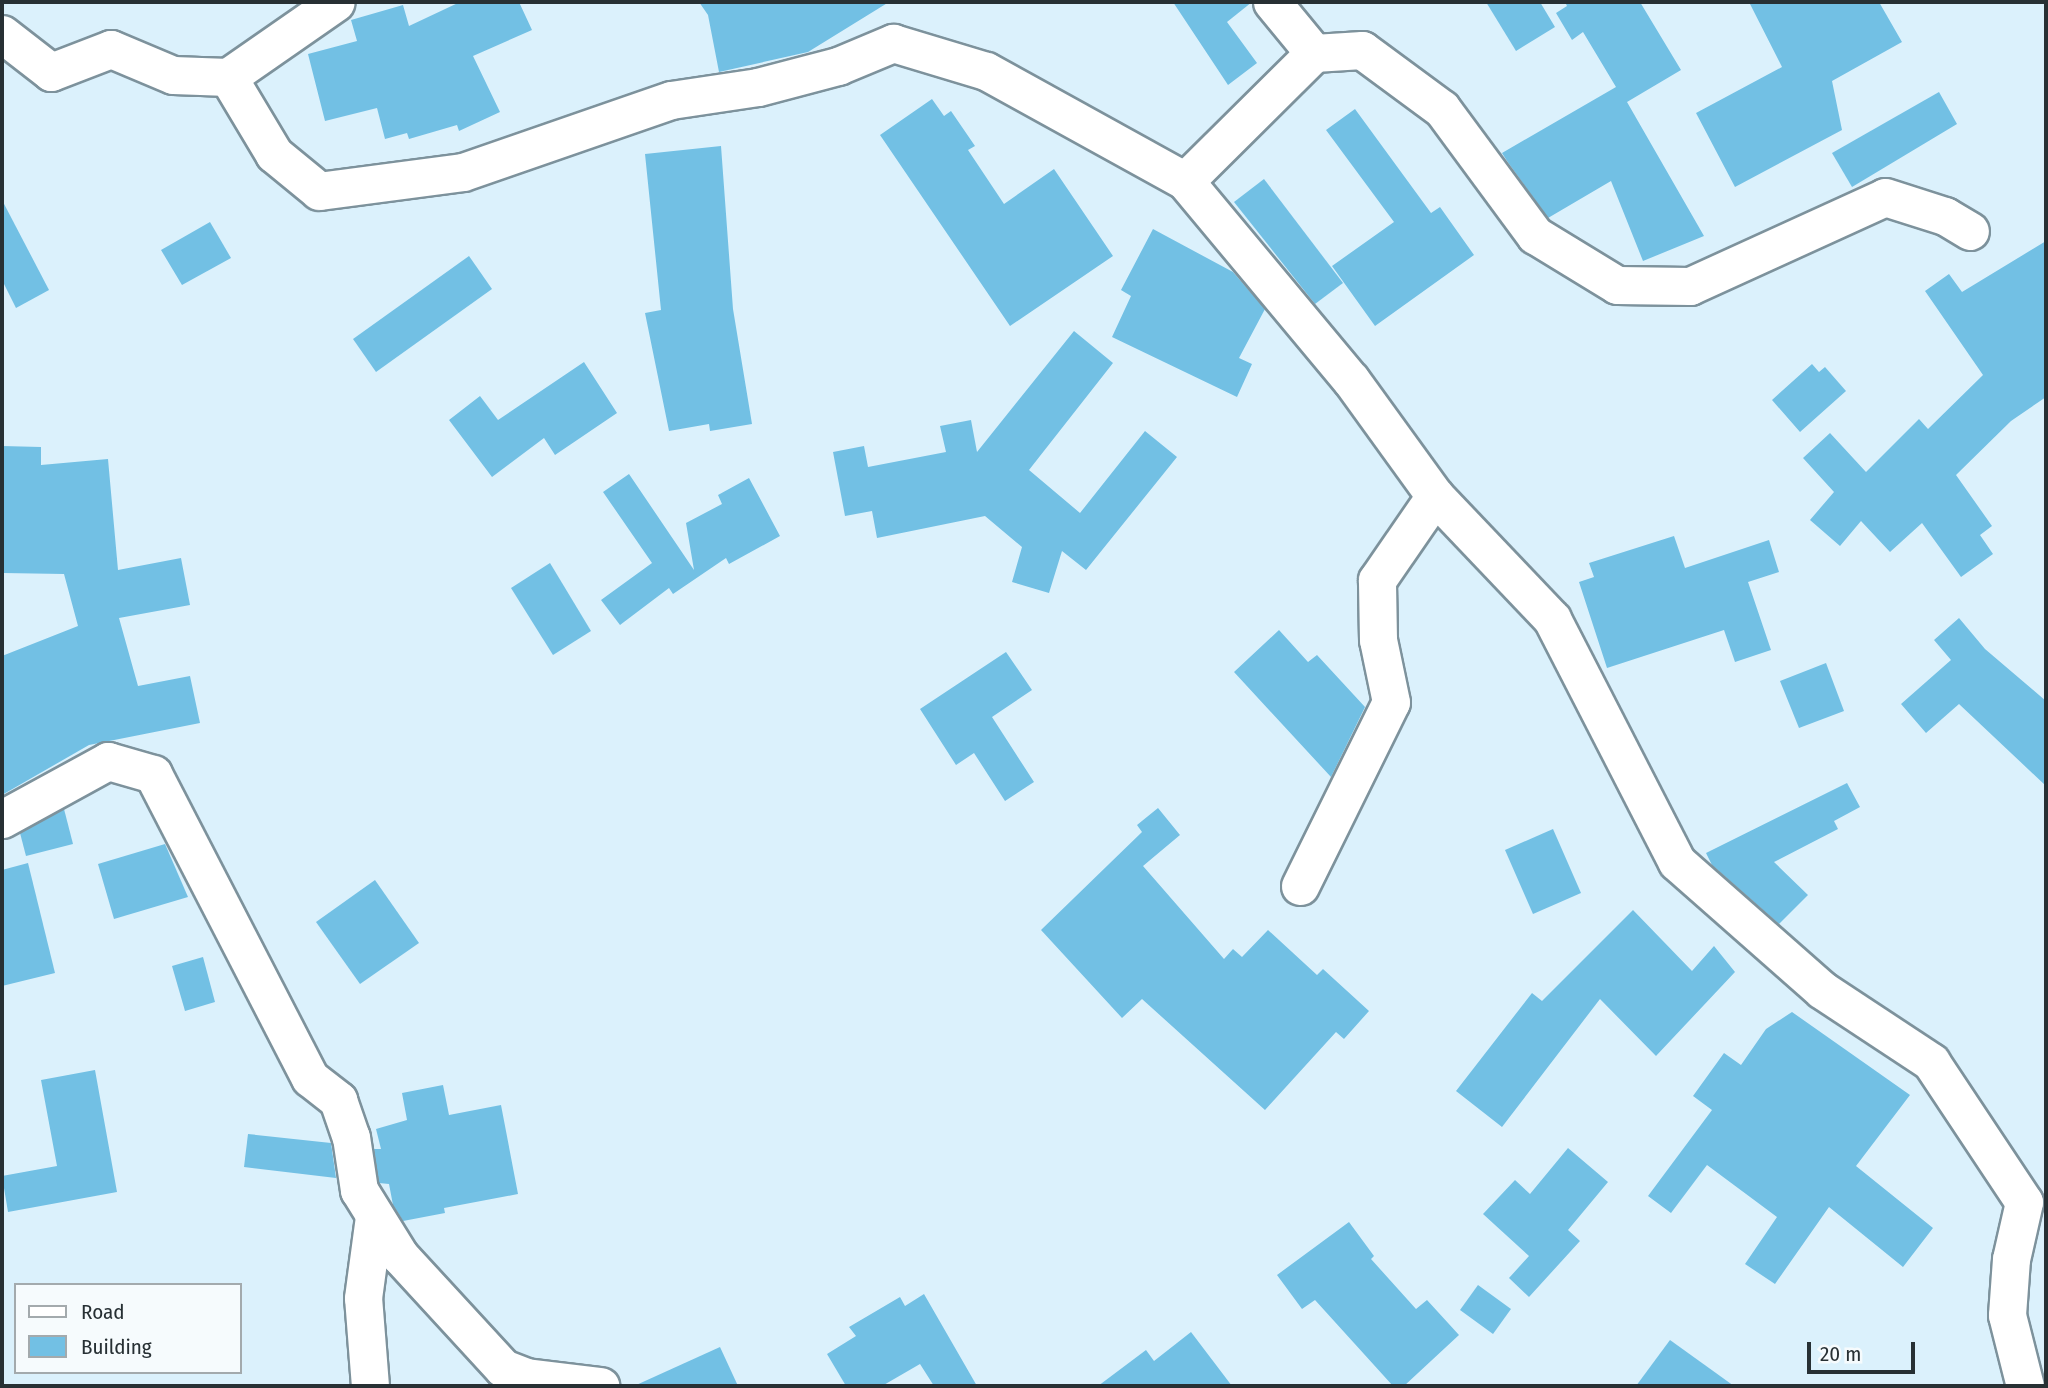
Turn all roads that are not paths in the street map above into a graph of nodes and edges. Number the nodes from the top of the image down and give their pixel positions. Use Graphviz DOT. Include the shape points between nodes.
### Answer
graph roads {
  1 [pos="336,2"];
  2 [pos="1272,2"];
  3 [pos="2,34"];
  4 [pos="1314,53"];
  5 [pos="228,76"];
  6 [pos="1185,181"];
  7 [pos="1970,231"];
  8 [pos="1435,496"];
  9 [pos="2,819"];
  10 [pos="1300,886"];
  11 [pos="2035,1205"];
  12 [pos="374,1217"];
  13 [pos="370,1386"];
  14 [pos="600,1386"];
  15 [pos="2025,1386"];
  1 -- 5 [label="street"];
  2 -- 4 [label="street"];
  3 -- 5 [label="street" via="51,72 111,48 173,75"];
  4 -- 6 [label="street"];
  4 -- 7 [label="street" via="1362,50 1442,109 1535,235 1616,285 1690,286 1885,197 1945,216"];
  5 -- 6 [label="street" via="274,154 318,191 463,172 671,100 758,86 838,66 893,43 986,71"];
  6 -- 8 [label="street" via="1351,380"];
  8 -- 10 [label="street" via="1377,580 1378,640 1391,702"];
  8 -- 11 [label="street" via="1552,618 1677,862 1822,990 1931,1062"];
  9 -- 12 [label="street" via="108,761 153,774 310,1078 338,1100 351,1137 359,1190"];
  11 -- 15 [label="street" via="2011,1259 2007,1315"];
  12 -- 13 [label="street" via="363,1298"];
  12 -- 14 [label="street" via="400,1256 503,1368 526,1377"];
}
